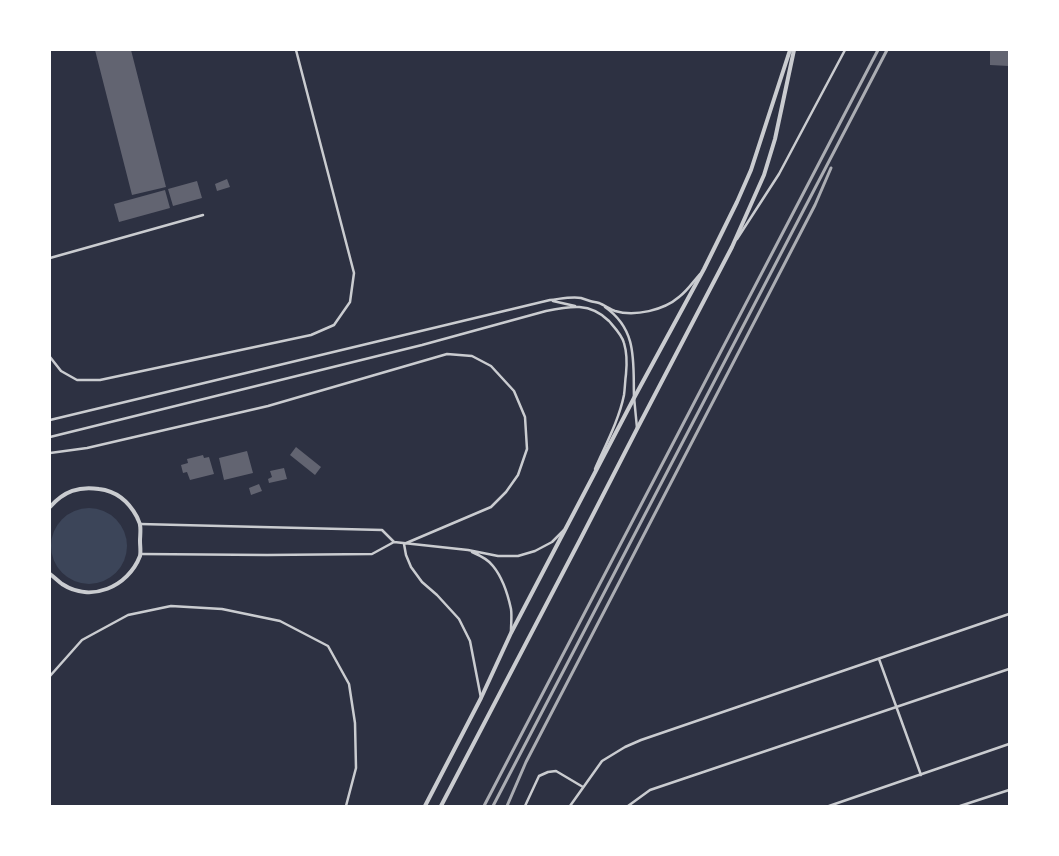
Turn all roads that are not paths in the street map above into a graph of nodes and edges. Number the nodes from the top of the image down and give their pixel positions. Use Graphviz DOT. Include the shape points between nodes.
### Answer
graph roads {
  1 [pos="296,50"];
  2 [pos="790,50"];
  3 [pos="794,50"];
  4 [pos="845,50"];
  5 [pos="203,215"];
  6 [pos="732,247"];
  7 [pos="50,258"];
  8 [pos="704,269"];
  9 [pos="550,300"];
  10 [pos="598,303"];
  11 [pos="584,307"];
  12 [pos="50,357"];
  13 [pos="634,398"];
  14 [pos="50,420"];
  15 [pos="637,429"];
  16 [pos="50,437"];
  17 [pos="50,453"];
  18 [pos="583,496"];
  19 [pos="50,506"];
  20 [pos="140,524"];
  21 [pos="567,527"];
  22 [pos="394,542"];
  23 [pos="404,544"];
  24 [pos="468,550"];
  25 [pos="140,554"];
  26 [pos="50,574"];
  27 [pos="1009,614"];
  28 [pos="511,633"];
  29 [pos="879,659"];
  30 [pos="1009,669"];
  31 [pos="50,676"];
  32 [pos="481,698"];
  33 [pos="896,707"];
  34 [pos="1009,744"];
  35 [pos="921,775"];
  36 [pos="583,787"];
  37 [pos="1009,790"];
  38 [pos="346,806"];
  39 [pos="425,806"];
  40 [pos="441,806"];
  41 [pos="525,806"];
  42 [pos="570,806"];
  43 [pos="628,806"];
  44 [pos="829,806"];
  45 [pos="960,806"];
  1 -- 12 [label="lane" via="354,273 350,302 334,325 311,334 100,380 77,380 61,371"];
  2 -- 8 [label="street" via="751,170"];
  3 -- 6 [label="street" via="775,139 764,175"];
  4 -- 6 [label="lane" via="779,174"];
  5 -- 7 [label="lane"];
  6 -- 15 [label="street"];
  8 -- 10 [label="lane" via="680,297 660,308 638,313 625,312"];
  8 -- 13 [label="street"];
  9 -- 10 [label="lane" via="580,298"];
  9 -- 11 [label="lane"];
  9 -- 14 [label="lane"];
  10 -- 13 [label="lane" via="618,318 630,340 634,366"];
  11 -- 16 [label="lane" via="546,311"];
  11 -- 18 [label="lane" via="595,311 617,330 624,343 627,368 624,395 617,418"];
  13 -- 15 [label="lane"];
  13 -- 18 [label="street"];
  15 -- 40 [label="street"];
  17 -- 23 [label="lane" via="87,448 268,406 447,354 472,356 492,366 514,391 525,417 527,449 518,475 491,507"];
  18 -- 21 [label="street"];
  19 -- 20 [label="street" via="72,490 89,487 106,490 121,497 133,509"];
  20 -- 22 [label="lane" via="382,530"];
  20 -- 25 [label="street"];
  21 -- 24 [label="lane" via="552,542 518,556 498,556"];
  21 -- 28 [label="street"];
  22 -- 23 [label="lane"];
  22 -- 25 [label="lane" via="372,554"];
  23 -- 24 [label="lane"];
  23 -- 32 [label="lane" via="411,567 459,620 470,641"];
  24 -- 28 [label="lane" via="492,565 501,579 511,610"];
  25 -- 26 [label="street" via="134,569 123,581 109,589 93,592 77,590 62,584"];
  27 -- 29 [label="lane"];
  28 -- 32 [label="street"];
  29 -- 33 [label="lane"];
  29 -- 36 [label="lane" via="625,747 602,761"];
  30 -- 33 [label="lane"];
  31 -- 38 [label="lane" via="82,640 128,615 171,606 222,609 280,621 328,646 349,684 355,722 356,768"];
  32 -- 39 [label="street"];
  33 -- 35 [label="lane"];
  33 -- 43 [label="lane" via="650,790"];
  34 -- 35 [label="lane"];
  35 -- 44 [label="lane"];
  36 -- 41 [label="lane" via="556,771 548,772 539,776"];
  36 -- 42 [label="lane"];
  37 -- 45 [label="lane"];
}
